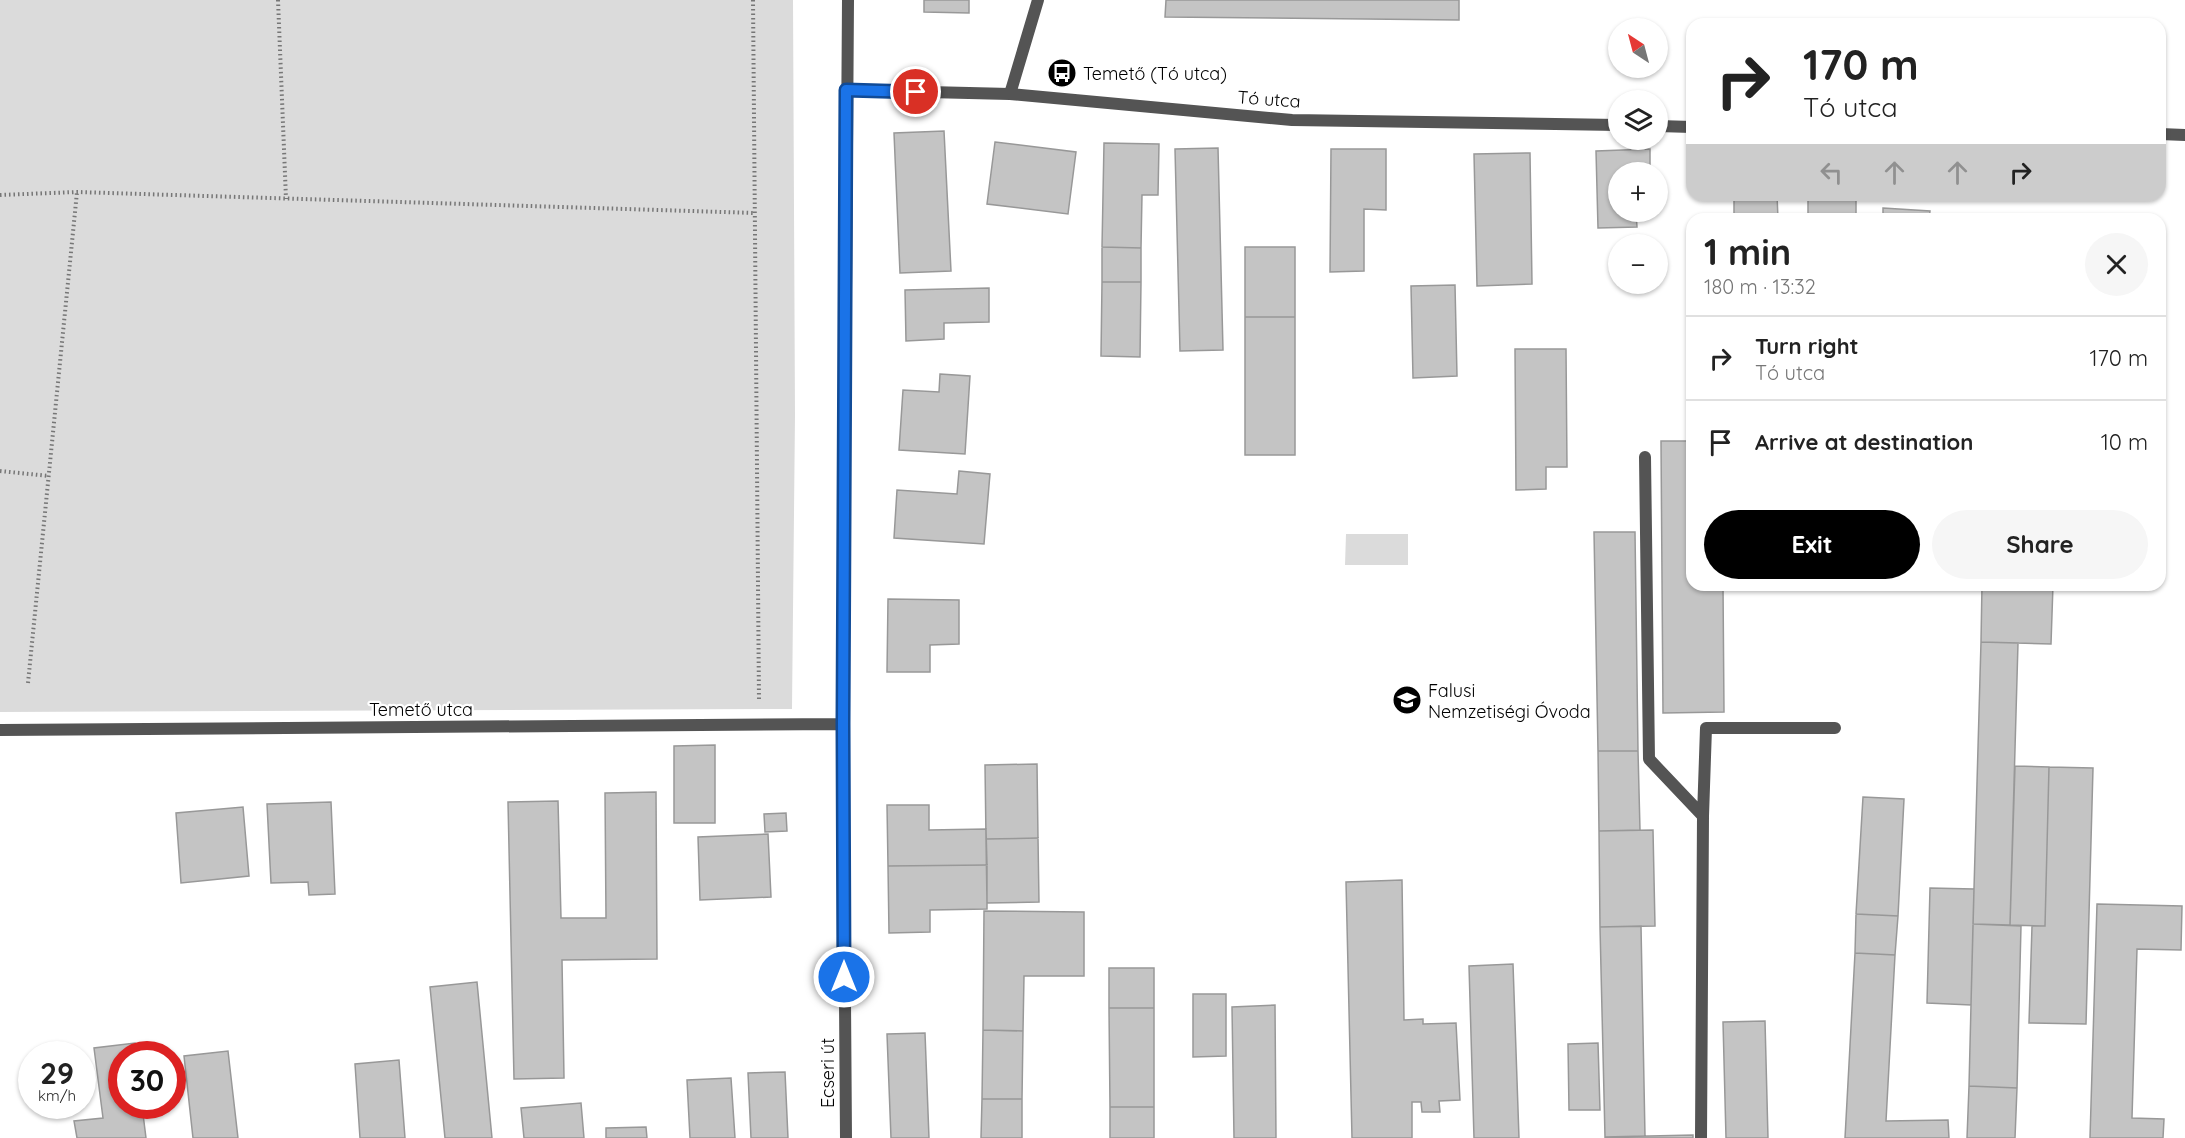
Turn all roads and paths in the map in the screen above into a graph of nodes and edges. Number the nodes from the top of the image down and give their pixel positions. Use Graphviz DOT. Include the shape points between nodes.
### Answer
graph roads {
  1 [pos="278,0"];
  2 [pos="753,0"];
  3 [pos="848,0"];
  4 [pos="1038,0"];
  5 [pos="846,90"];
  6 [pos="1010,94"];
  7 [pos="1608,125"];
  8 [pos="1668,126"];
  9 [pos="1686,127"];
  10 [pos="2166,134"];
  11 [pos="2185,135"];
  12 [pos="77,192"];
  13 [pos="0,195"];
  14 [pos="286,199"];
  15 [pos="755,213"];
  16 [pos="1645,457"];
  17 [pos="0,471"];
  18 [pos="49,476"];
  19 [pos="28,683"];
  20 [pos="759,703"];
  21 [pos="843,724"];
  22 [pos="1835,728"];
  23 [pos="0,730"];
  24 [pos="1703,816"];
  25 [pos="846,1138"];
  26 [pos="1701,1138"];
  1 -- 14 [label="path"];
  2 -- 15 [label="path"];
  3 -- 5 [label="street, Ecseri út"];
  4 -- 6 [label="street"];
  5 -- 6 [label="street, Tó utca"];
  5 -- 21 [label="street, Ecseri út"];
  6 -- 7 [label="street, Tó utca" via="1292,120"];
  8 -- 9 [label="street"];
  10 -- 11 [label="street"];
  12 -- 13 [label="path"];
  12 -- 14 [label="path"];
  12 -- 18 [label="path"];
  14 -- 15 [label="path"];
  15 -- 20 [label="path"];
  16 -- 24 [label="street" via="1649,759"];
  17 -- 18 [label="path"];
  18 -- 19 [label="path"];
  21 -- 23 [label="street, Temető utca"];
  21 -- 25 [label="street, Ecseri út"];
  22 -- 24 [label="street" via="1706,728"];
  24 -- 26 [label="street"];
}
